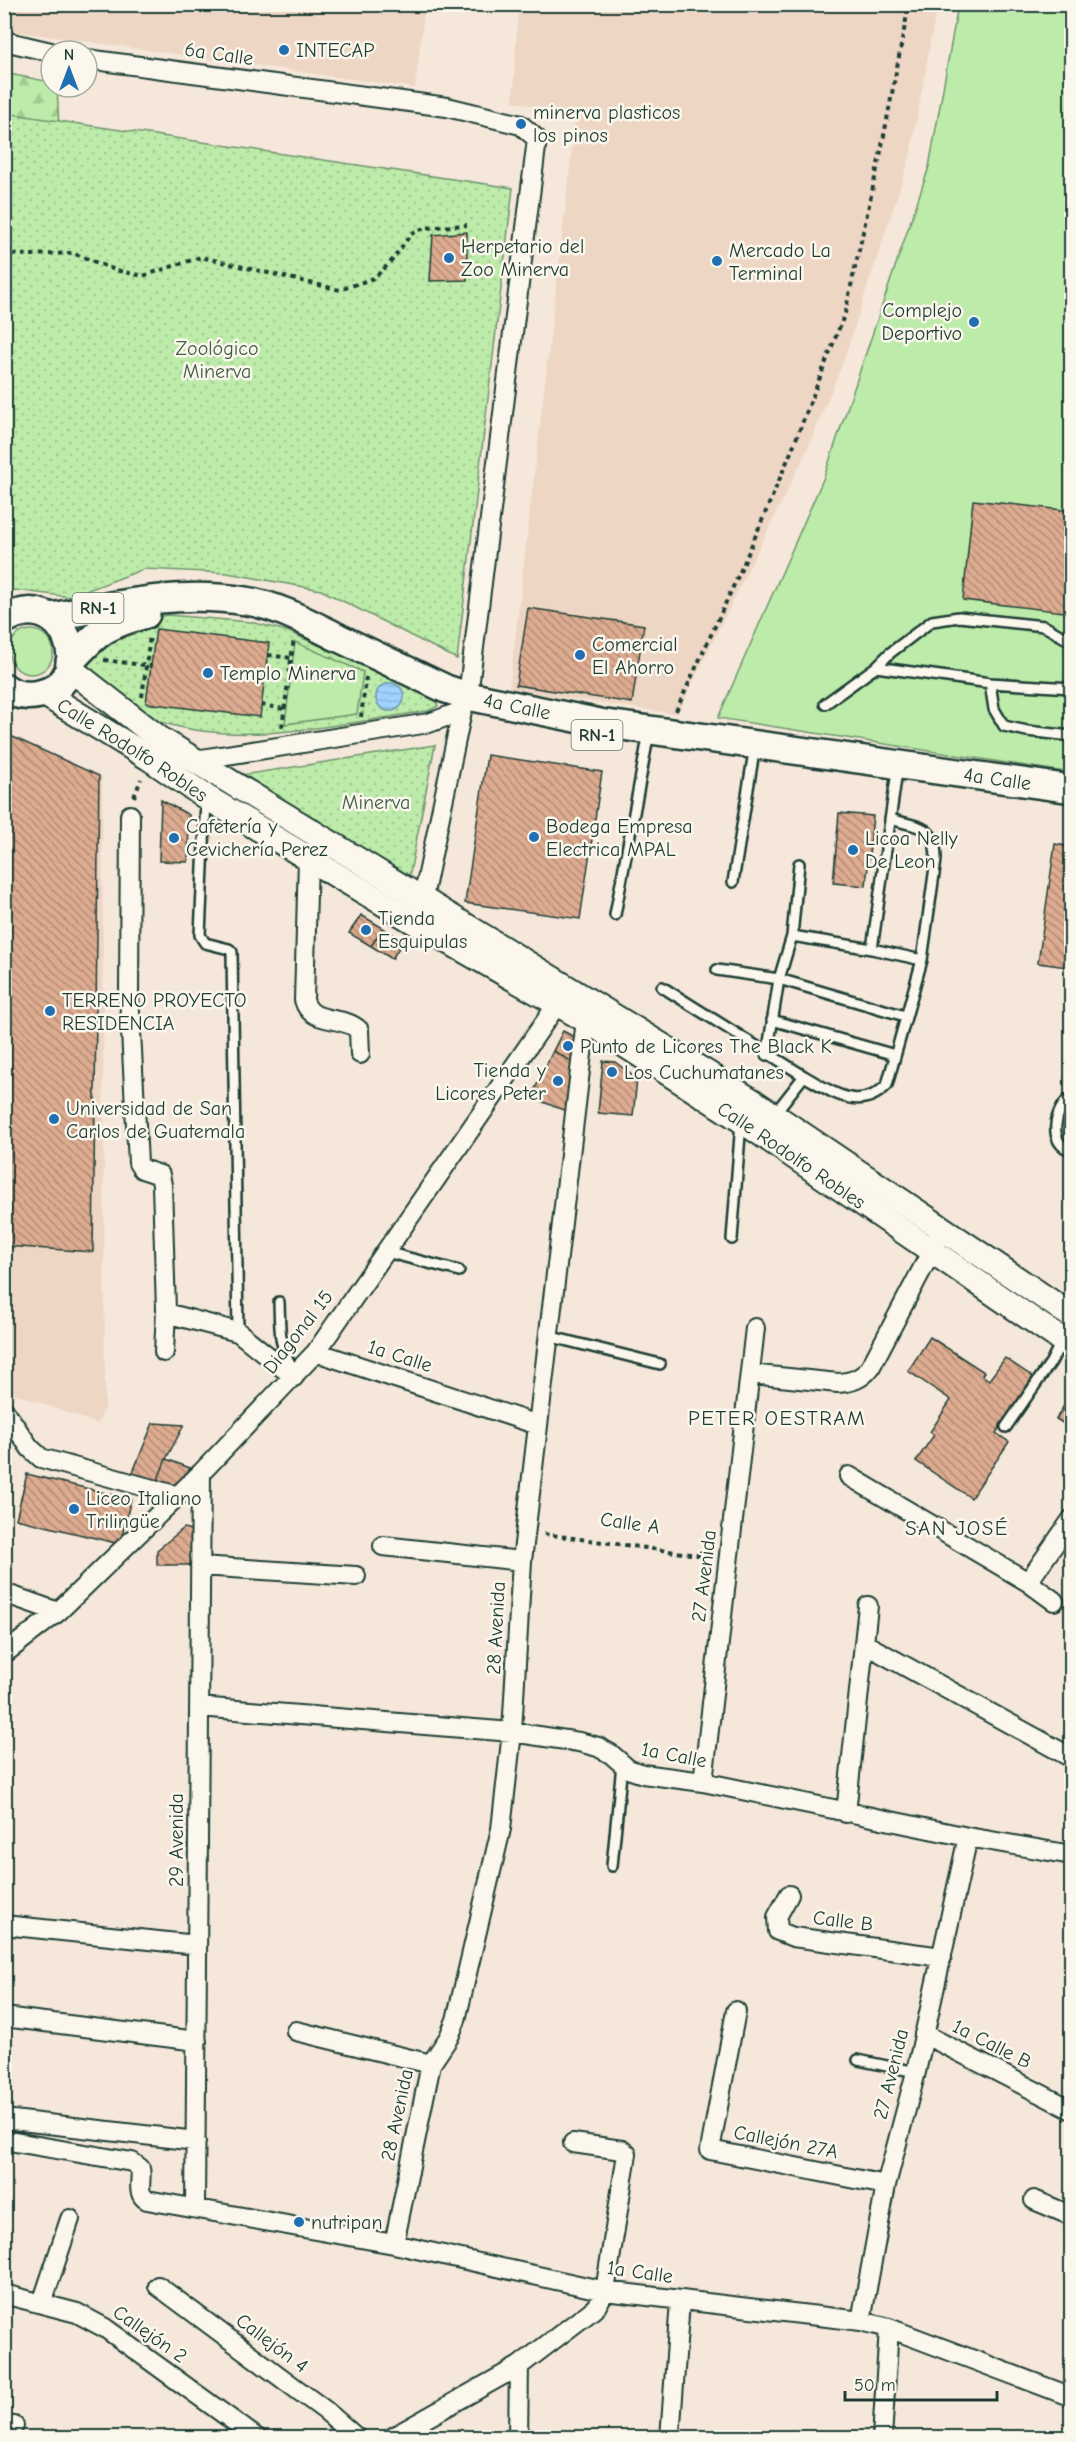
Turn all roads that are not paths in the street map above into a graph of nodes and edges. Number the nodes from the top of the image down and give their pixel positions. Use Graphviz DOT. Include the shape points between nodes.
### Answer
graph roads {
  1 [pos="4,41"];
  2 [pos="39,49"];
  3 [pos="99,61"];
  4 [pos="51,617"];
  5 [pos="4,620"];
  6 [pos="1071,642"];
  7 [pos="70,665"];
  8 [pos="876,667"];
  9 [pos="990,683"];
  10 [pos="4,687"];
  11 [pos="1071,688"];
  12 [pos="44,693"];
  13 [pos="465,704"];
  14 [pos="825,704"];
  15 [pos="1071,736"];
  16 [pos="656,738"];
  17 [pos="753,758"];
  18 [pos="195,760"];
  19 [pos="896,778"];
  20 [pos="1071,789"];
  21 [pos="207,797"];
  22 [pos="1071,803"];
  23 [pos="130,815"];
  24 [pos="890,819"];
  25 [pos="308,858"];
  26 [pos="799,864"];
  27 [pos="733,882"];
  28 [pos="423,898"];
  29 [pos="615,915"];
  30 [pos="413,921"];
  31 [pos="792,936"];
  32 [pos="872,949"];
  33 [pos="922,960"];
  34 [pos="717,969"];
  35 [pos="779,979"];
  36 [pos="662,987"];
  37 [pos="563,997"];
  38 [pos="590,1012"];
  39 [pos="905,1016"];
  40 [pos="772,1020"];
  41 [pos="360,1054"];
  42 [pos="767,1055"];
  43 [pos="895,1055"];
  44 [pos="804,1076"];
  45 [pos="1071,1097"];
  46 [pos="748,1111"];
  47 [pos="774,1115"];
  48 [pos="1071,1150"];
  49 [pos="732,1239"];
  50 [pos="937,1240"];
  51 [pos="386,1252"];
  52 [pos="459,1271"];
  53 [pos="279,1302"];
  54 [pos="166,1310"];
  55 [pos="1071,1316"];
  56 [pos="755,1328"];
  57 [pos="238,1332"];
  58 [pos="548,1336"];
  59 [pos="1067,1344"];
  60 [pos="164,1352"];
  61 [pos="316,1352"];
  62 [pos="660,1364"];
  63 [pos="750,1374"];
  64 [pos="296,1376"];
  65 [pos="4,1410"];
  66 [pos="538,1425"];
  67 [pos="1006,1426"];
  68 [pos="201,1473"];
  69 [pos="849,1476"];
  70 [pos="178,1496"];
  71 [pos="1071,1518"];
  72 [pos="383,1546"];
  73 [pos="522,1562"];
  74 [pos="200,1566"];
  75 [pos="356,1576"];
  76 [pos="1028,1582"];
  77 [pos="4,1593"];
  78 [pos="1054,1600"];
  79 [pos="868,1605"];
  80 [pos="58,1612"];
  81 [pos="865,1644"];
  82 [pos="4,1654"];
  83 [pos="199,1707"];
  84 [pos="512,1732"];
  85 [pos="1071,1758"];
  86 [pos="622,1764"];
  87 [pos="703,1782"];
  88 [pos="846,1813"];
  89 [pos="968,1837"];
  90 [pos="1071,1855"];
  91 [pos="612,1866"];
  92 [pos="789,1895"];
  93 [pos="4,1925"];
  94 [pos="197,1945"];
  95 [pos="942,1957"];
  96 [pos="736,2011"];
  97 [pos="4,2017"];
  98 [pos="296,2031"];
  99 [pos="924,2034"];
  100 [pos="197,2041"];
  101 [pos="858,2060"];
  102 [pos="430,2064"];
  103 [pos="916,2072"];
  104 [pos="1071,2110"];
  105 [pos="4,2119"];
  106 [pos="9,2141"];
  107 [pos="196,2141"];
  108 [pos="573,2143"];
  109 [pos="886,2185"];
  110 [pos="1034,2200"];
  111 [pos="195,2207"];
  112 [pos="1071,2216"];
  113 [pos="70,2219"];
  114 [pos="394,2244"];
  115 [pos="158,2286"];
  116 [pos="605,2291"];
  117 [pos="4,2294"];
  118 [pos="680,2301"];
  119 [pos="42,2303"];
  120 [pos="861,2321"];
  121 [pos="890,2328"];
  122 [pos="519,2366"];
  123 [pos="1071,2397"];
  124 [pos="257,2438"];
  125 [pos="357,2438"];
  126 [pos="391,2438"];
  127 [pos="518,2438"];
  128 [pos="670,2438"];
  129 [pos="882,2438"];
  1 -- 2 [label="street"];
  3 -- 13 [label="street, 6a Calle" via="447,107 522,125 537,139"];
  4 -- 5 [label="main road, RN-1" via="25,612"];
  4 -- 7 [label="main road, RN-1" via="69,640"];
  4 -- 13 [label="main road, 4a Calle / RN-1" via="170,597 247,601 285,612 447,689"];
  6 -- 8 [label="lane" via="1044,626 959,617 932,621"];
  7 -- 12 [label="main road, RN-1" via="63,679"];
  7 -- 13 [label="main road, 4a Calle / RN-1" via="93,636 111,625 173,609 223,611 296,628"];
  7 -- 18 [label="main road, Calle Rodolfo Robles" via="160,739"];
  8 -- 9 [label="lane"];
  8 -- 14 [label="lane"];
  9 -- 11 [label="lane"];
  9 -- 15 [label="lane" via="994,709 1004,726"];
  10 -- 12 [label="main road" via="20,695"];
  12 -- 21 [label="main road, Calle Rodolfo Robles"];
  13 -- 16 [label="main road, 4a Calle / RN-1" via="600,723"];
  13 -- 18 [label="street" via="429,723"];
  13 -- 28 [label="street"];
  16 -- 17 [label="main road, 4a Calle / RN-1"];
  16 -- 20 [label="main road, 4a Calle / RN-1"];
  16 -- 29 [label="lane"];
  17 -- 19 [label="main road, 4a Calle / RN-1"];
  17 -- 27 [label="lane"];
  18 -- 28 [label="main road, Calle Rodolfo Robles"];
  19 -- 22 [label="main road, 4a Calle / RN-1"];
  19 -- 24 [label="lane"];
  21 -- 25 [label="main road, Calle Rodolfo Robles"];
  21 -- 57 [label="lane" via="200,935 205,944 232,952"];
  23 -- 54 [label="street" via="129,994 135,1131 138,1164 160,1175 162,1185"];
  24 -- 32 [label="lane"];
  24 -- 33 [label="lane" via="926,830 936,844"];
  25 -- 30 [label="main road, Calle Rodolfo Robles"];
  25 -- 41 [label="street" via="304,1000 314,1016 354,1025 359,1030"];
  26 -- 31 [label="lane"];
  28 -- 30 [label="street"];
  28 -- 37 [label="main road, Calle Rodolfo Robles"];
  30 -- 37 [label="main road, Calle Rodolfo Robles"];
  31 -- 32 [label="lane"];
  31 -- 35 [label="lane"];
  32 -- 33 [label="lane"];
  33 -- 39 [label="lane"];
  34 -- 35 [label="lane"];
  35 -- 39 [label="lane"];
  35 -- 40 [label="lane"];
  36 -- 42 [label="lane"];
  37 -- 38 [label="main road, Calle Rodolfo Robles"];
  37 -- 51 [label="street, Diagonal 15"];
  38 -- 46 [label="main road, Calle Rodolfo Robles"];
  38 -- 58 [label="street, 28 Avenida"];
  39 -- 43 [label="lane"];
  40 -- 42 [label="lane"];
  40 -- 43 [label="lane"];
  42 -- 44 [label="lane"];
  43 -- 44 [label="lane" via="887,1085 877,1095 865,1099 848,1098"];
  44 -- 47 [label="lane"];
  45 -- 48 [label="lane" via="1060,1112 1055,1134 1063,1149"];
  46 -- 47 [label="main road, Calle Rodolfo Robles"];
  46 -- 49 [label="lane"];
  46 -- 50 [label="main road, Calle Rodolfo Robles"];
  47 -- 50 [label="main road, Calle Rodolfo Robles"];
  50 -- 55 [label="main road, Calle Rodolfo Robles"];
  50 -- 59 [label="main road, Calle Rodolfo Robles"];
  50 -- 63 [label="street" via="864,1375 852,1382 838,1383"];
  51 -- 52 [label="lane"];
  51 -- 61 [label="street, Diagonal 15"];
  53 -- 64 [label="lane" via="284,1353"];
  54 -- 57 [label="street"];
  54 -- 60 [label="street"];
  56 -- 63 [label="street, 27 Avenida"];
  57 -- 64 [label="street"];
  58 -- 62 [label="lane"];
  58 -- 66 [label="street, 28 Avenida"];
  59 -- 67 [label="lane"];
  61 -- 64 [label="street, Diagonal 15"];
  61 -- 66 [label="street, 1a Calle"];
  63 -- 87 [label="street, 27 Avenida"];
  64 -- 68 [label="street, Diagonal 15"];
  65 -- 70 [label="street" via="41,1458"];
  66 -- 73 [label="street, 28 Avenida"];
  68 -- 70 [label="street, Diagonal 15"];
  68 -- 74 [label="street, 29 Avenida"];
  69 -- 76 [label="street"];
  70 -- 80 [label="street, Diagonal 15"];
  71 -- 76 [label="street"];
  72 -- 73 [label="street"];
  73 -- 84 [label="street, 28 Avenida"];
  74 -- 75 [label="street"];
  74 -- 83 [label="street, 29 Avenida"];
  76 -- 78 [label="street"];
  77 -- 80 [label="street"];
  79 -- 81 [label="street"];
  80 -- 82 [label="street, Diagonal 15"];
  81 -- 85 [label="street"];
  81 -- 88 [label="street"];
  83 -- 84 [label="street, 1a Calle"];
  83 -- 94 [label="street, 29 Avenida"];
  84 -- 86 [label="street, 1a Calle" via="598,1747"];
  84 -- 102 [label="street, 28 Avenida" via="500,1837 462,1998 449,2037"];
  86 -- 87 [label="street, 1a Calle" via="643,1774"];
  86 -- 91 [label="lane"];
  87 -- 88 [label="street, 1a Calle"];
  88 -- 89 [label="street, 1a Calle"];
  89 -- 90 [label="street, 1a Calle"];
  89 -- 95 [label="street, 27 Avenida"];
  92 -- 95 [label="street, Calle B" via="777,1917 778,1931 793,1937"];
  93 -- 94 [label="street"];
  94 -- 100 [label="street, 29 Avenida"];
  95 -- 99 [label="street, 27 Avenida"];
  96 -- 109 [label="street, Callejón 27A" via="710,2150"];
  97 -- 100 [label="street"];
  98 -- 102 [label="street"];
  99 -- 103 [label="street, 27 Avenida"];
  99 -- 104 [label="street, 1a Calle B"];
  100 -- 107 [label="street, 29 Avenida"];
  101 -- 103 [label="lane"];
  102 -- 114 [label="street, 28 Avenida"];
  103 -- 109 [label="street, 27 Avenida"];
  105 -- 107 [label="street"];
  106 -- 111 [label="street, 1a Calle" via="132,2162 140,2168 142,2197"];
  107 -- 111 [label="street, 29 Avenida"];
  108 -- 116 [label="street" via="627,2154"];
  109 -- 120 [label="street, 27 Avenida"];
  110 -- 112 [label="street"];
  111 -- 114 [label="street, 1a Calle"];
  113 -- 119 [label="street"];
  114 -- 116 [label="street, 1a Calle"];
  115 -- 125 [label="street, Callejón 4"];
  116 -- 118 [label="street, 1a Calle"];
  116 -- 122 [label="street" via="596,2307"];
  117 -- 119 [label="street, Callejón 2"];
  118 -- 120 [label="street, 1a Calle"];
  118 -- 128 [label="street"];
  119 -- 124 [label="street, Callejón 2" via="77,2313 105,2328"];
  120 -- 121 [label="street, 1a Calle"];
  121 -- 123 [label="street, 1a Calle"];
  121 -- 129 [label="street"];
  122 -- 126 [label="street"];
  122 -- 127 [label="street"];
}
